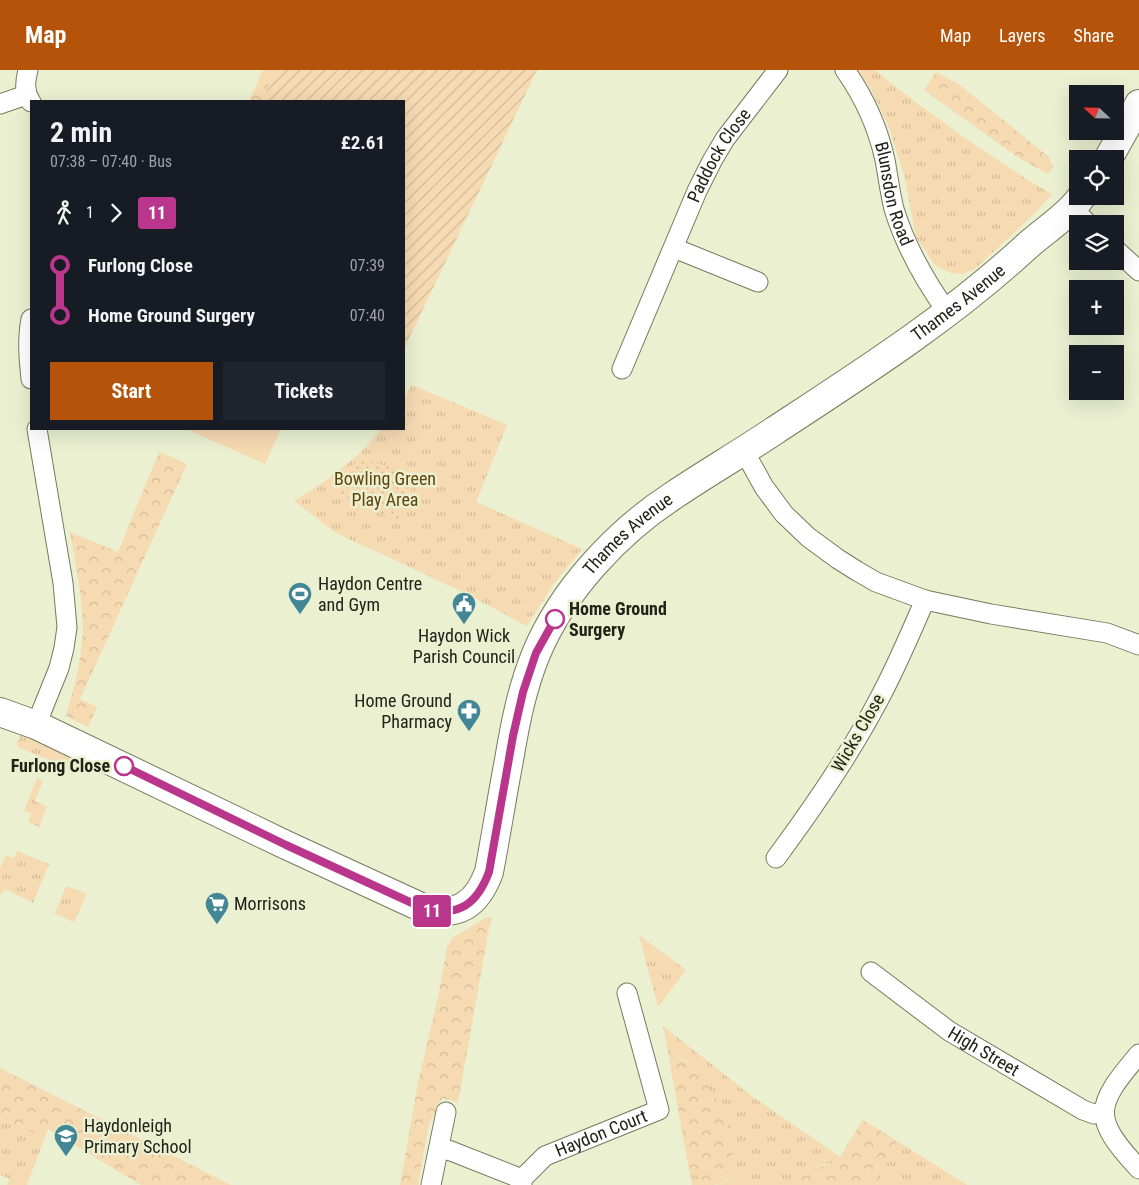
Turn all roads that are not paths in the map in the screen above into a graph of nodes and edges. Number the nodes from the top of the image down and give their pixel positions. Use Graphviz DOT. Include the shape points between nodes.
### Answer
graph roads {
  1 [pos="28,70"];
  2 [pos="778,70"];
  3 [pos="845,70"];
  4 [pos="29,99"];
  5 [pos="0,104"];
  6 [pos="1139,104"];
  7 [pos="1113,150"];
  8 [pos="1081,209"];
  9 [pos="674,248"];
  10 [pos="1124,257"];
  11 [pos="1139,271"];
  12 [pos="758,282"];
  13 [pos="948,313"];
  14 [pos="30,324"];
  15 [pos="622,369"];
  16 [pos="30,370"];
  17 [pos="37,430"];
  18 [pos="744,451"];
  19 [pos="925,600"];
  20 [pos="1139,644"];
  21 [pos="0,712"];
  22 [pos="36,725"];
  23 [pos="776,858"];
  24 [pos="871,972"];
  25 [pos="627,993"];
  26 [pos="1139,1054"];
  27 [pos="446,1112"];
  28 [pos="1105,1118"];
  29 [pos="439,1148"];
  30 [pos="1139,1169"];
  31 [pos="522,1182"];
  32 [pos="431,1185"];
  1 -- 4 [label="street" via="25,82"];
  2 -- 9 [label="street, Paddock Close" via="712,161"];
  3 -- 13 [label="street, Blunsdon Road" via="876,129 904,240 924,279"];
  4 -- 5 [label="street"];
  6 -- 7 [label="street"];
  8 -- 13 [label="street, Thames Avenue" via="1044,230"];
  9 -- 12 [label="street"];
  9 -- 15 [label="street, Paddock Close"];
  10 -- 11 [label="street"];
  13 -- 18 [label="street, Thames Avenue"];
  14 -- 16 [label="street"];
  17 -- 22 [label="street" via="63,583 67,627 59,668"];
  18 -- 19 [label="street" via="784,514 808,537 857,572"];
  18 -- 22 [label="street, Thames Avenue" via="672,496 636,525 589,570 558,615 536,653 523,692 486,882 476,896 455,911 425,909 402,899"];
  19 -- 20 [label="street" via="1107,633"];
  19 -- 23 [label="street, Wicks Close" via="878,702 812,809"];
  21 -- 22 [label="street, Thames Avenue"];
  24 -- 28 [label="street, High Street" via="949,1031 1084,1110"];
  25 -- 31 [label="street, Haydon Court" via="659,1110 545,1156"];
  26 -- 28 [label="street" via="1109,1094"];
  27 -- 29 [label="street"];
  28 -- 30 [label="street" via="1119,1146"];
  29 -- 31 [label="street, Haydon Court"];
  29 -- 32 [label="street"];
}
